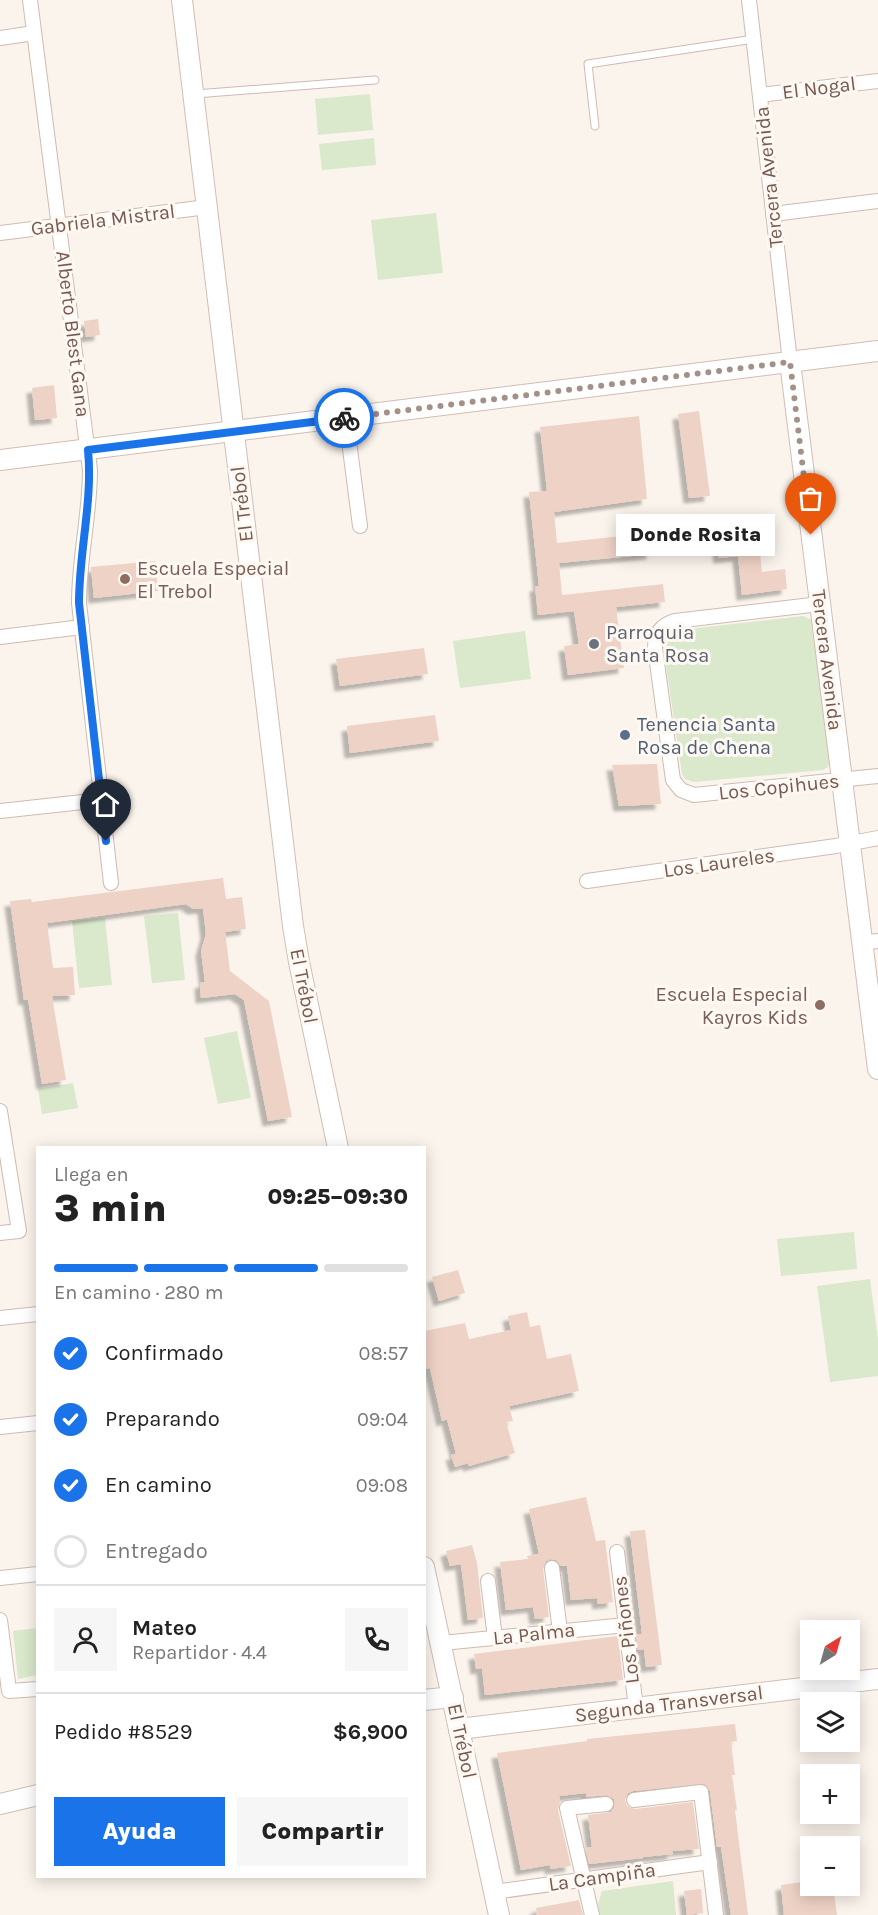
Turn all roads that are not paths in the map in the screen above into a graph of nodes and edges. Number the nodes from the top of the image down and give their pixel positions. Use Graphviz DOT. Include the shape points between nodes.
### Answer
graph roads {
  1 [pos="30,0"];
  2 [pos="182,0"];
  3 [pos="749,0"];
  4 [pos="756,0"];
  5 [pos="34,33"];
  6 [pos="0,38"];
  7 [pos="753,39"];
  8 [pos="375,80"];
  9 [pos="878,81"];
  10 [pos="193,94"];
  11 [pos="760,95"];
  12 [pos="595,126"];
  13 [pos="878,201"];
  14 [pos="207,207"];
  15 [pos="773,214"];
  16 [pos="59,226"];
  17 [pos="0,233"];
  18 [pos="878,351"];
  19 [pos="790,362"];
  20 [pos="346,418"];
  21 [pos="234,432"];
  22 [pos="88,450"];
  23 [pos="0,460"];
  24 [pos="360,526"];
  25 [pos="820,604"];
  26 [pos="82,627"];
  27 [pos="0,637"];
  28 [pos="878,776"];
  29 [pos="842,780"];
  30 [pos="101,800"];
  31 [pos="0,811"];
  32 [pos="878,838"];
  33 [pos="850,843"];
  34 [pos="587,881"];
  35 [pos="111,883"];
  36 [pos="870,942"];
  37 [pos="876,1042"];
  38 [pos="878,1069"];
  39 [pos="0,1111"];
  40 [pos="338,1146"];
  41 [pos="4,1165"];
  42 [pos="0,1233"];
  43 [pos="36,1314"];
  44 [pos="0,1318"];
  45 [pos="36,1423"];
  46 [pos="0,1427"];
  47 [pos="617,1552"];
  48 [pos="552,1568"];
  49 [pos="36,1574"];
  50 [pos="426,1575"];
  51 [pos="0,1578"];
  52 [pos="488,1581"];
  53 [pos="0,1620"];
  54 [pos="626,1625"];
  55 [pos="560,1631"];
  56 [pos="495,1638"];
  57 [pos="442,1643"];
  58 [pos="878,1679"];
  59 [pos="36,1689"];
  60 [pos="453,1696"];
  61 [pos="426,1700"];
  62 [pos="636,1708"];
  63 [pos="459,1729"];
  64 [pos="36,1795"];
  65 [pos="634,1800"];
  66 [pos="0,1804"];
  67 [pos="606,1804"];
  68 [pos="710,1862"];
  69 [pos="584,1880"];
  70 [pos="494,1892"];
  71 [pos="499,1915"];
  72 [pos="592,1915"];
  73 [pos="716,1915"];
  1 -- 5 [label="street, Alberto Blest Gana"];
  2 -- 10 [label="street, El Trébol"];
  3 -- 4 [label="street"];
  3 -- 7 [label="street, Tercera Avenida"];
  5 -- 6 [label="street"];
  5 -- 16 [label="street, Alberto Blest Gana"];
  7 -- 11 [label="street, Tercera Avenida"];
  7 -- 12 [label="lane" via="588,64"];
  8 -- 10 [label="lane"];
  9 -- 11 [label="street, El Nogal"];
  10 -- 14 [label="street, El Trébol"];
  11 -- 15 [label="street, Tercera Avenida"];
  13 -- 15 [label="street"];
  14 -- 16 [label="street, Gabriela Mistral"];
  14 -- 21 [label="street, El Trébol"];
  15 -- 19 [label="street, Tercera Avenida"];
  16 -- 17 [label="street, Gabriela Mistral"];
  16 -- 22 [label="street, Alberto Blest Gana"];
  18 -- 19 [label="street"];
  19 -- 20 [label="street"];
  19 -- 25 [label="street, Tercera Avenida"];
  20 -- 21 [label="street"];
  20 -- 24 [label="street"];
  21 -- 22 [label="street"];
  21 -- 40 [label="street, El Trébol" via="293,927"];
  22 -- 23 [label="street"];
  22 -- 26 [label="street, Alberto Blest Gana" via="89,497 79,589"];
  25 -- 29 [label="street, Tercera Avenida"];
  25 -- 29 [label="street, Los Copihues" via="675,621 659,630 655,648 673,780 681,790 701,795"];
  26 -- 27 [label="street"];
  26 -- 30 [label="street, Alberto Blest Gana"];
  28 -- 29 [label="street, Los Copihues"];
  29 -- 33 [label="street, Tercera Avenida"];
  30 -- 31 [label="street"];
  30 -- 35 [label="street, Alberto Blest Gana"];
  32 -- 33 [label="street, Los Laureles"];
  33 -- 34 [label="street, Los Laureles"];
  33 -- 36 [label="street, Tercera Avenida"];
  36 -- 37 [label="street, Tercera Avenida"];
  37 -- 38 [label="street, Tercera Avenida"];
  39 -- 41 [label="street"];
  41 -- 42 [label="street" via="19,1231"];
  43 -- 44 [label="street"];
  45 -- 46 [label="street"];
  47 -- 54 [label="street, Los Piñones"];
  48 -- 55 [label="street"];
  49 -- 51 [label="street"];
  50 -- 57 [label="street, El Trébol"];
  52 -- 56 [label="street"];
  53 -- 59 [label="street" via="9,1691"];
  54 -- 55 [label="street, La Palma"];
  54 -- 62 [label="street, Los Piñones"];
  55 -- 56 [label="street, La Palma"];
  56 -- 57 [label="street, La Palma"];
  57 -- 60 [label="street, El Trébol"];
  58 -- 62 [label="street, Segunda Transversal"];
  60 -- 61 [label="street"];
  60 -- 63 [label="street, El Trébol"];
  62 -- 63 [label="street, Segunda Transversal"];
  63 -- 70 [label="street, El Trébol"];
  64 -- 66 [label="street"];
  65 -- 68 [label="street" via="701,1792"];
  67 -- 69 [label="street" via="567,1808"];
  68 -- 69 [label="street, La Campiña"];
  68 -- 73 [label="street"];
  69 -- 70 [label="street, La Campiña"];
  69 -- 72 [label="street"];
  70 -- 71 [label="street, El Trébol"];
}
